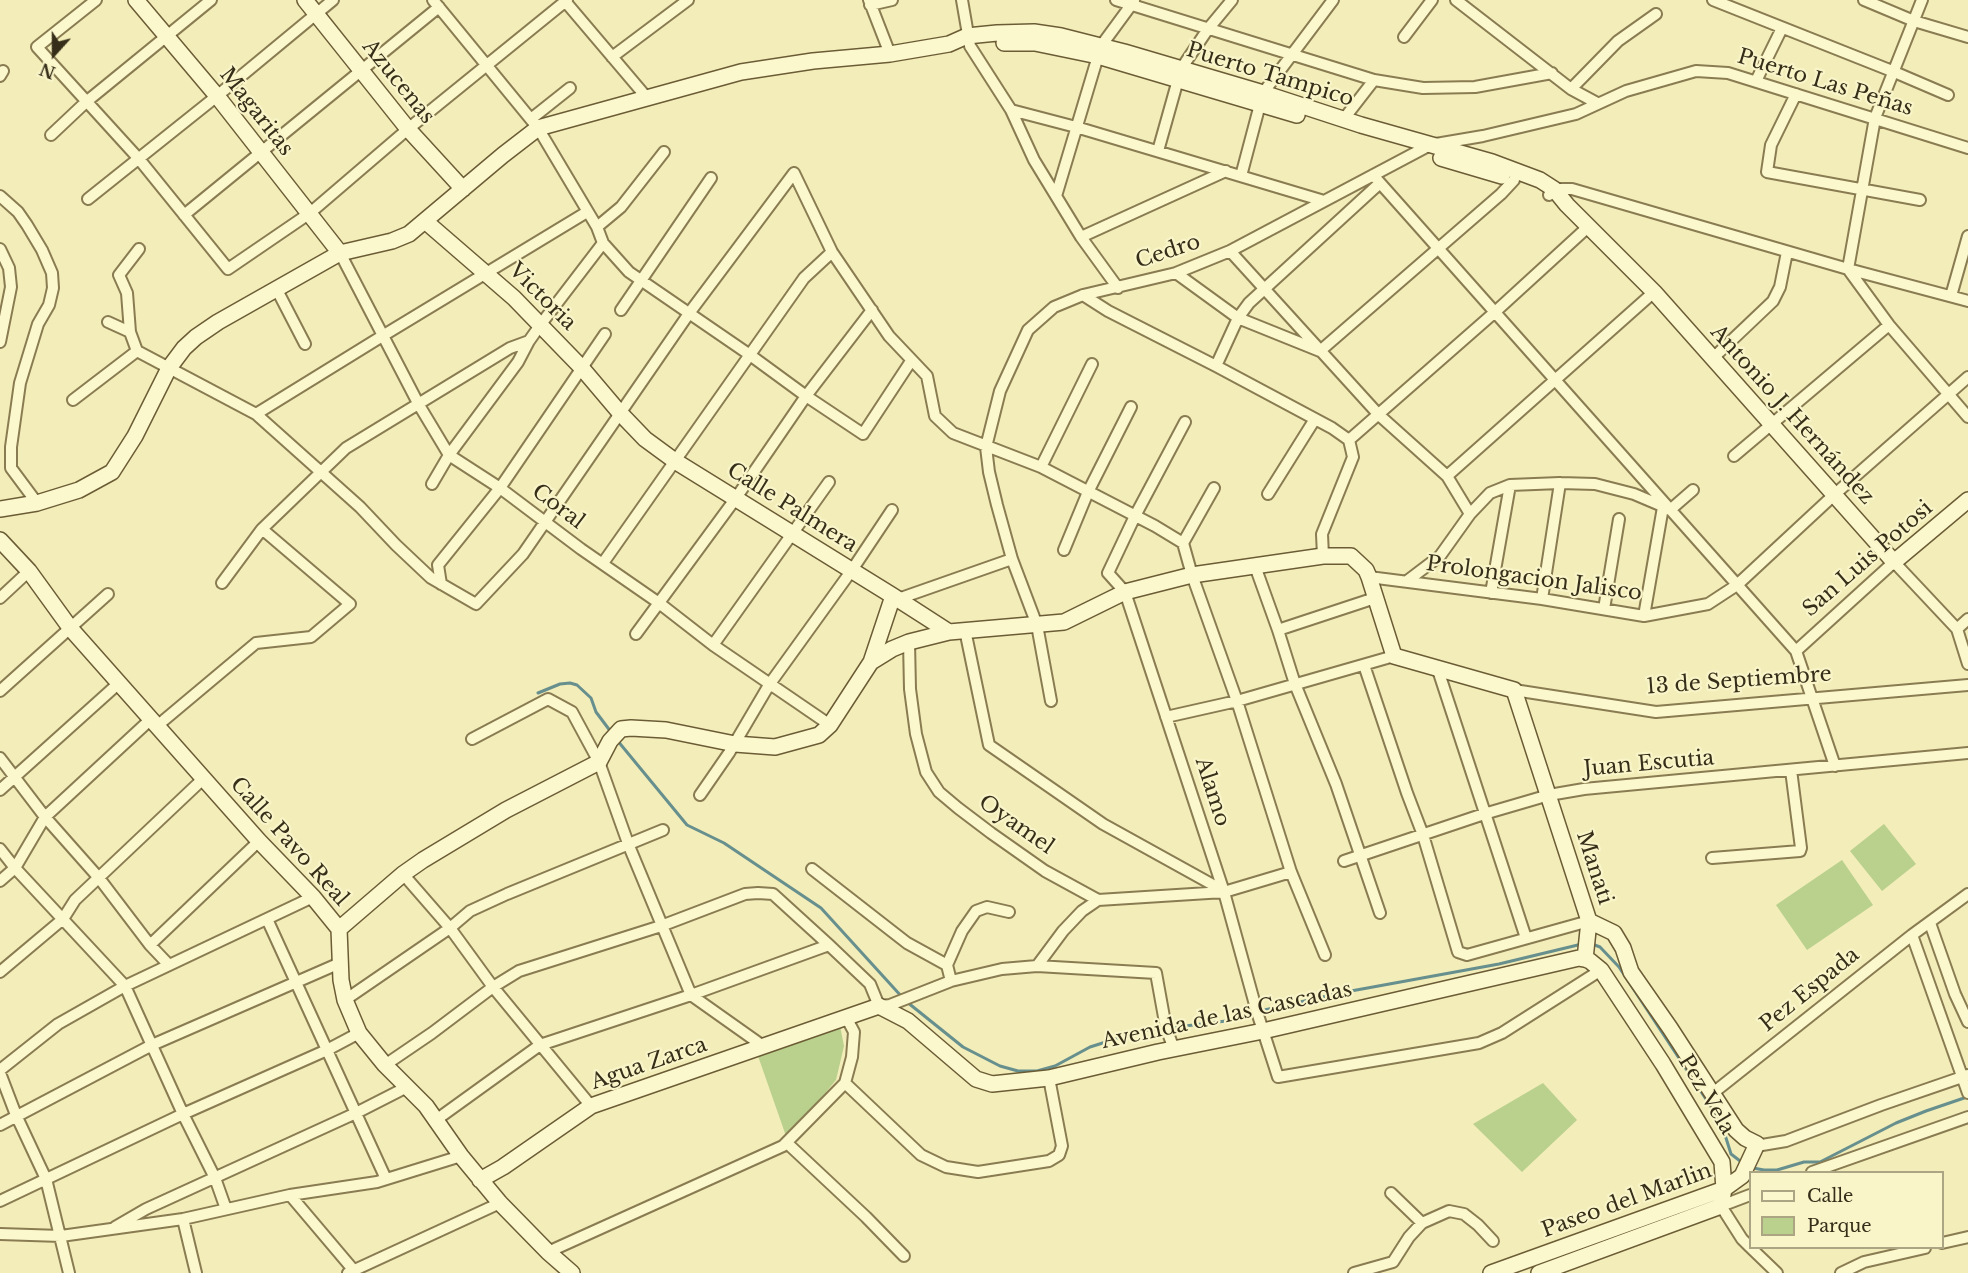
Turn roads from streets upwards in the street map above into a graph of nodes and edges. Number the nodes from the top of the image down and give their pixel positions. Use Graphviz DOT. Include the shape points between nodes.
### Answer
graph roads {
  1 [pos="96,0"];
  2 [pos="136,0"];
  3 [pos="211,0"];
  4 [pos="304,0"];
  5 [pos="333,0"];
  6 [pos="688,0"];
  7 [pos="892,0"];
  8 [pos="962,0"];
  9 [pos="1116,0"];
  10 [pos="1232,0"];
  11 [pos="1333,0"];
  12 [pos="1432,0"];
  13 [pos="1456,0"];
  14 [pos="1713,0"];
  15 [pos="1864,0"];
  16 [pos="1922,0"];
  17 [pos="566,1"];
  18 [pos="870,2"];
  19 [pos="1133,2"];
  20 [pos="436,4"];
  21 [pos="316,14"];
  22 [pos="1656,14"];
  23 [pos="1914,21"];
  24 [pos="1782,28"];
  25 [pos="1208,29"];
  26 [pos="166,36"];
  27 [pos="1404,37"];
  28 [pos="1968,37"];
  29 [pos="968,41"];
  30 [pos="1099,51"];
  31 [pos="890,54"];
  32 [pos="1291,55"];
  33 [pos="612,57"];
  34 [pos="488,65"];
  35 [pos="362,71"];
  36 [pos="1892,71"];
  37 [pos="1552,73"];
  38 [pos="1179,75"];
  39 [pos="1374,80"];
  40 [pos="1756,81"];
  41 [pos="570,88"];
  42 [pos="1571,89"];
  43 [pos="1796,94"];
  44 [pos="1948,95"];
  45 [pos="217,96"];
  46 [pos="648,99"];
  47 [pos="1262,99"];
  48 [pos="86,102"];
  49 [pos="1597,104"];
  50 [pos="1011,110"];
  51 [pos="1875,118"];
  52 [pos="1343,120"];
  53 [pos="535,124"];
  54 [pos="1076,127"];
  55 [pos="408,129"];
  56 [pos="51,135"];
  57 [pos="1424,148"];
  58 [pos="1968,148"];
  59 [pos="1158,151"];
  60 [pos="664,152"];
  61 [pos="261,153"];
  62 [pos="139,159"];
  63 [pos="1226,171"];
  64 [pos="1240,176"];
  65 [pos="711,178"];
  66 [pos="1376,179"];
  67 [pos="1514,180"];
  68 [pos="463,189"];
  69 [pos="1862,189"];
  70 [pos="1552,192"];
  71 [pos="0,196"];
  72 [pos="1056,196"];
  73 [pos="88,199"];
  74 [pos="1920,200"];
  75 [pos="1324,201"];
  76 [pos="587,212"];
  77 [pos="310,213"];
  78 [pos="184,215"];
  79 [pos="425,221"];
  80 [pos="1589,226"];
  81 [pos="597,227"];
  82 [pos="1968,236"];
  83 [pos="1081,237"];
  84 [pos="603,243"];
  85 [pos="1438,247"];
  86 [pos="0,249"];
  87 [pos="138,249"];
  88 [pos="1230,251"];
  89 [pos="832,252"];
  90 [pos="1787,252"];
  91 [pos="340,253"];
  92 [pos="1848,270"];
  93 [pos="487,273"];
  94 [pos="1176,273"];
  95 [pos="642,281"];
  96 [pos="276,288"];
  97 [pos="1118,288"];
  98 [pos="1264,289"];
  99 [pos="1654,292"];
  100 [pos="1083,295"];
  101 [pos="1951,296"];
  102 [pos="1968,301"];
  103 [pos="621,310"];
  104 [pos="872,310"];
  105 [pos="690,312"];
  106 [pos="1495,312"];
  107 [pos="1238,318"];
  108 [pos="3,319"];
  109 [pos="108,322"];
  110 [pos="541,324"];
  111 [pos="1889,325"];
  112 [pos="130,332"];
  113 [pos="605,334"];
  114 [pos="384,335"];
  115 [pos="529,341"];
  116 [pos="0,342"];
  117 [pos="306,344"];
  118 [pos="136,351"];
  119 [pos="1320,351"];
  120 [pos="750,355"];
  121 [pos="1713,358"];
  122 [pos="911,361"];
  123 [pos="1092,364"];
  124 [pos="1216,366"];
  125 [pos="581,367"];
  126 [pos="169,368"];
  127 [pos="1968,377"];
  128 [pos="1555,378"];
  129 [pos="1948,395"];
  130 [pos="806,396"];
  131 [pos="73,400"];
  132 [pos="419,405"];
  133 [pos="1131,407"];
  134 [pos="620,413"];
  135 [pos="256,414"];
  136 [pos="1379,415"];
  137 [pos="1968,417"];
  138 [pos="1315,419"];
  139 [pos="1185,422"];
  140 [pos="1772,425"];
  141 [pos="1349,440"];
  142 [pos="986,447"];
  143 [pos="449,455"];
  144 [pos="1734,456"];
  145 [pos="675,461"];
  146 [pos="1041,467"];
  147 [pos="320,472"];
  148 [pos="1447,476"];
  149 [pos="830,482"];
  150 [pos="1560,483"];
  151 [pos="432,484"];
  152 [pos="1510,485"];
  153 [pos="500,488"];
  154 [pos="1214,488"];
  155 [pos="1693,490"];
  156 [pos="1088,492"];
  157 [pos="1268,494"];
  158 [pos="1835,495"];
  159 [pos="736,498"];
  160 [pos="1968,500"];
  161 [pos="37,503"];
  162 [pos="1666,508"];
  163 [pos="0,509"];
  164 [pos="892,510"];
  165 [pos="1470,514"];
  166 [pos="1135,516"];
  167 [pos="1619,519"];
  168 [pos="546,521"];
  169 [pos="262,529"];
  170 [pos="794,534"];
  171 [pos="0,540"];
  172 [pos="1183,543"];
  173 [pos="1064,550"];
  174 [pos="1323,556"];
  175 [pos="1012,559"];
  176 [pos="1894,562"];
  177 [pos="603,563"];
  178 [pos="1255,566"];
  179 [pos="852,570"];
  180 [pos="29,571"];
  181 [pos="1192,574"];
  182 [pos="1369,577"];
  183 [pos="1407,581"];
  184 [pos="222,584"];
  185 [pos="441,584"];
  186 [pos="1737,585"];
  187 [pos="1125,592"];
  188 [pos="1491,593"];
  189 [pos="108,594"];
  190 [pos="896,597"];
  191 [pos="0,598"];
  192 [pos="1375,598"];
  193 [pos="1542,599"];
  194 [pos="658,603"];
  195 [pos="1605,609"];
  196 [pos="1644,616"];
  197 [pos="1968,619"];
  198 [pos="1037,625"];
  199 [pos="71,629"];
  200 [pos="1957,629"];
  201 [pos="965,630"];
  202 [pos="1278,630"];
  203 [pos="949,632"];
  204 [pos="636,634"];
  205 [pos="909,642"];
  206 [pos="713,645"];
  207 [pos="1796,651"];
  208 [pos="1394,656"];
  209 [pos="871,662"];
  210 [pos="1968,664"];
  211 [pos="1364,665"];
  212 [pos="1438,670"];
  213 [pos="119,683"];
  214 [pos="1295,684"];
  215 [pos="769,685"];
  216 [pos="1968,685"];
  217 [pos="1514,690"];
  218 [pos="0,691"];
  219 [pos="1812,697"];
  220 [pos="1051,701"];
  221 [pos="1237,701"];
  222 [pos="1166,717"];
  223 [pos="154,722"];
  224 [pos="830,725"];
  225 [pos="472,739"];
  226 [pos="735,744"];
  227 [pos="1968,753"];
  228 [pos="0,758"];
  229 [pos="599,762"];
  230 [pos="1835,766"];
  231 [pos="1791,770"];
  232 [pos="14,777"];
  233 [pos="204,778"];
  234 [pos="0,790"];
  235 [pos="700,795"];
  236 [pos="1549,795"];
  237 [pos="1485,814"];
  238 [pos="45,817"];
  239 [pos="663,830"];
  240 [pos="1423,835"];
  241 [pos="260,841"];
  242 [pos="629,846"];
  243 [pos="0,849"];
  244 [pos="1361,854"];
  245 [pos="1712,858"];
  246 [pos="1344,861"];
  247 [pos="15,868"];
  248 [pos="812,869"];
  249 [pos="1291,872"];
  250 [pos="403,874"];
  251 [pos="99,878"];
  252 [pos="0,881"];
  253 [pos="1224,892"];
  254 [pos="1968,894"];
  255 [pos="314,897"];
  256 [pos="1098,900"];
  257 [pos="1009,912"];
  258 [pos="1380,913"];
  259 [pos="63,919"];
  260 [pos="267,919"];
  261 [pos="1589,921"];
  262 [pos="1930,923"];
  263 [pos="661,926"];
  264 [pos="450,928"];
  265 [pos="339,929"];
  266 [pos="1912,935"];
  267 [pos="1526,938"];
  268 [pos="150,945"];
  269 [pos="829,945"];
  270 [pos="1325,955"];
  271 [pos="1585,959"];
  272 [pos="340,963"];
  273 [pos="169,965"];
  274 [pos="947,965"];
  275 [pos="1037,966"];
  276 [pos="1601,970"];
  277 [pos="0,972"];
  278 [pos="295,981"];
  279 [pos="951,981"];
  280 [pos="124,986"];
  281 [pos="493,987"];
  282 [pos="692,995"];
  283 [pos="345,1000"];
  284 [pos="885,1005"];
  285 [pos="846,1017"];
  286 [pos="1968,1022"];
  287 [pos="1263,1031"];
  288 [pos="359,1033"];
  289 [pos="152,1045"];
  290 [pos="540,1045"];
  291 [pos="763,1046"];
  292 [pos="1174,1048"];
  293 [pos="327,1050"];
  294 [pos="385,1065"];
  295 [pos="0,1072"];
  296 [pos="1965,1077"];
  297 [pos="1049,1078"];
  298 [pos="845,1083"];
  299 [pos="407,1087"];
  300 [pos="1967,1091"];
  301 [pos="1713,1093"];
  302 [pos="591,1106"];
  303 [pos="183,1113"];
  304 [pos="356,1113"];
  305 [pos="16,1115"];
  306 [pos="1968,1117"];
  307 [pos="436,1120"];
  308 [pos="0,1125"];
  309 [pos="787,1143"];
  310 [pos="1757,1144"];
  311 [pos="461,1155"];
  312 [pos="1818,1171"];
  313 [pos="215,1178"];
  314 [pos="46,1179"];
  315 [pos="386,1179"];
  316 [pos="480,1180"];
  317 [pos="1724,1189"];
  318 [pos="1391,1192"];
  319 [pos="290,1195"];
  320 [pos="1749,1195"];
  321 [pos="0,1201"];
  322 [pos="500,1203"];
  323 [pos="1721,1206"];
  324 [pos="226,1209"];
  325 [pos="183,1219"];
  326 [pos="1422,1224"];
  327 [pos="112,1229"];
  328 [pos="0,1234"];
  329 [pos="61,1236"];
  330 [pos="1968,1237"];
  331 [pos="1493,1241"];
  332 [pos="1572,1243"];
  333 [pos="1944,1243"];
  334 [pos="1749,1245"];
  335 [pos="1753,1249"];
  336 [pos="1921,1249"];
  337 [pos="548,1252"];
  338 [pos="904,1256"];
  339 [pos="1579,1258"];
  340 [pos="1393,1262"];
  341 [pos="352,1272"];
  342 [pos="69,1273"];
  343 [pos="196,1273"];
  344 [pos="572,1273"];
  345 [pos="1354,1273"];
  346 [pos="1397,1273"];
  347 [pos="1491,1273"];
  348 [pos="1539,1273"];
  349 [pos="1777,1273"];
  350 [pos="1841,1273"];
  1 -- 48 [label="street" via="37,47"];
  2 -- 26 [label="street, Magaritas"];
  3 -- 26 [label="street"];
  4 -- 21 [label="street, Azucenas"];
  5 -- 21 [label="street"];
  6 -- 33 [label="street"];
  7 -- 18 [label="street"];
  8 -- 29 [label="street"];
  9 -- 19 [label="street"];
  10 -- 25 [label="street"];
  11 -- 32 [label="street"];
  12 -- 27 [label="street"];
  13 -- 37 [label="street"];
  14 -- 24 [label="street"];
  15 -- 23 [label="street"];
  16 -- 23 [label="street"];
  17 -- 33 [label="street"];
  17 -- 34 [label="street"];
  18 -- 31 [label="street"];
  19 -- 25 [label="street"];
  19 -- 30 [label="street"];
  20 -- 34 [label="street"];
  20 -- 35 [label="street"];
  21 -- 35 [label="street, Azucenas"];
  21 -- 45 [label="street"];
  22 -- 42 [label="street" via="1618,41"];
  23 -- 28 [label="street"];
  23 -- 36 [label="street"];
  24 -- 36 [label="street"];
  24 -- 40 [label="street"];
  25 -- 32 [label="street"];
  25 -- 38 [label="street"];
  26 -- 45 [label="street, Magaritas"];
  26 -- 48 [label="street"];
  29 -- 30 [label="street, Puerto Tampico" via="1034,32"];
  29 -- 31 [label="street"];
  29 -- 50 [label="street"];
  30 -- 38 [label="street, Puerto Tampico"];
  30 -- 54 [label="street"];
  31 -- 46 [label="street" via="741,72"];
  32 -- 39 [label="street"];
  32 -- 47 [label="street"];
  33 -- 46 [label="street"];
  34 -- 53 [label="street"];
  34 -- 55 [label="street"];
  35 -- 55 [label="street, Azucenas"];
  35 -- 61 [label="street"];
  36 -- 44 [label="street"];
  36 -- 51 [label="street"];
  37 -- 39 [label="street" via="1475,87 1423,88"];
  37 -- 42 [label="street"];
  38 -- 47 [label="street, Puerto Tampico"];
  38 -- 59 [label="street"];
  39 -- 52 [label="street"];
  40 -- 43 [label="street, Puerto Las Peñas"];
  40 -- 49 [label="street, Puerto Las Peñas" via="1728,73 1696,71 1626,91"];
  41 -- 53 [label="street"];
  42 -- 49 [label="street"];
  43 -- 51 [label="street, Puerto Las Peñas"];
  43 -- 69 [label="street" via="1771,145 1767,172"];
  45 -- 61 [label="street, Magaritas"];
  45 -- 62 [label="street"];
  46 -- 53 [label="street"];
  47 -- 52 [label="street, Puerto Tampico"];
  47 -- 57 [label="street, Puerto Tampico"];
  47 -- 64 [label="street"];
  48 -- 56 [label="street"];
  48 -- 62 [label="street"];
  49 -- 57 [label="street, Puerto Las Peñas" via="1555,120"];
  50 -- 54 [label="street"];
  50 -- 72 [label="street"];
  51 -- 58 [label="street, Puerto Las Peñas"];
  51 -- 69 [label="street"];
  52 -- 57 [label="street, Puerto Tampico"];
  53 -- 68 [label="street"];
  53 -- 76 [label="street"];
  54 -- 59 [label="street"];
  54 -- 72 [label="street"];
  55 -- 68 [label="street, Azucenas"];
  55 -- 77 [label="street"];
  57 -- 66 [label="street, Cedro"];
  57 -- 67 [label="street, Puerto Tampico"];
  57 -- 70 [label="street, Puerto Tampico" via="1492,162 1540,180"];
  59 -- 63 [label="street"];
  60 -- 81 [label="street" via="621,207"];
  61 -- 77 [label="street, Magaritas"];
  61 -- 78 [label="street"];
  62 -- 73 [label="street"];
  62 -- 78 [label="street"];
  63 -- 64 [label="street"];
  63 -- 83 [label="street"];
  64 -- 75 [label="street"];
  65 -- 95 [label="street"];
  66 -- 75 [label="street, Cedro"];
  66 -- 85 [label="street"];
  66 -- 98 [label="street"];
  67 -- 70 [label="street, Puerto Tampico"];
  67 -- 85 [label="street"];
  68 -- 79 [label="street"];
  69 -- 74 [label="street"];
  69 -- 92 [label="street"];
  70 -- 80 [label="street, Antonio J. Hernández"];
  70 -- 90 [label="street" via="1572,189"];
  71 -- 161 [label="street" via="27,225 52,273 49,305 38,324 21,383 11,447 11,468"];
  72 -- 83 [label="street"];
  75 -- 88 [label="street, Cedro"];
  76 -- 81 [label="street"];
  76 -- 93 [label="street"];
  77 -- 78 [label="street" via="228,270"];
  77 -- 91 [label="street, Magaritas"];
  79 -- 91 [label="street" via="392,241"];
  79 -- 93 [label="street, Victoria"];
  80 -- 99 [label="street, Antonio J. Hernández"];
  80 -- 106 [label="street"];
  81 -- 84 [label="street"];
  82 -- 101 [label="street"];
  83 -- 97 [label="street"];
  84 -- 95 [label="street"];
  84 -- 110 [label="street"];
  85 -- 106 [label="street"];
  85 -- 119 [label="street"];
  86 -- 108 [label="street" via="9,268 11,287"];
  87 -- 112 [label="street" via="119,275 127,293"];
  88 -- 94 [label="street, Cedro"];
  88 -- 98 [label="street"];
  89 -- 104 [label="street"];
  89 -- 105 [label="street" via="794,173"];
  89 -- 120 [label="street" via="804,278"];
  90 -- 92 [label="street"];
  90 -- 121 [label="street" via="1773,302"];
  91 -- 96 [label="street"];
  91 -- 114 [label="street, Coral"];
  92 -- 101 [label="street"];
  92 -- 111 [label="street"];
  93 -- 110 [label="street, Victoria"];
  93 -- 114 [label="street"];
  94 -- 97 [label="street, Cedro"];
  94 -- 107 [label="street"];
  95 -- 103 [label="street"];
  95 -- 105 [label="street"];
  96 -- 117 [label="street"];
  96 -- 126 [label="street" via="196,336"];
  97 -- 100 [label="street, Cedro"];
  98 -- 107 [label="street"];
  98 -- 119 [label="street"];
  99 -- 121 [label="street, Antonio J. Hernández"];
  99 -- 128 [label="street"];
  100 -- 124 [label="street"];
  100 -- 142 [label="street, Cedro" via="1054,307 1028,330 1000,391"];
  101 -- 102 [label="street"];
  104 -- 122 [label="street"];
  104 -- 130 [label="street"];
  105 -- 120 [label="street"];
  105 -- 134 [label="street"];
  106 -- 128 [label="street"];
  106 -- 136 [label="street"];
  107 -- 119 [label="street"];
  107 -- 124 [label="street"];
  108 -- 116 [label="street"];
  109 -- 112 [label="street"];
  110 -- 115 [label="street"];
  110 -- 125 [label="street, Victoria"];
  111 -- 129 [label="street"];
  111 -- 140 [label="street"];
  112 -- 118 [label="street"];
  113 -- 125 [label="street"];
  114 -- 132 [label="street, Coral"];
  114 -- 135 [label="street"];
  115 -- 132 [label="street" via="510,348"];
  115 -- 143 [label="street" via="518,362"];
  118 -- 126 [label="street"];
  118 -- 131 [label="street"];
  119 -- 136 [label="street"];
  120 -- 130 [label="street"];
  120 -- 145 [label="street"];
  121 -- 140 [label="street, Antonio J. Hernández"];
  122 -- 130 [label="street" via="863,434"];
  122 -- 142 [label="street" via="927,376 935,416 952,433"];
  123 -- 146 [label="street"];
  124 -- 138 [label="street"];
  125 -- 134 [label="street, Victoria"];
  125 -- 153 [label="street"];
  126 -- 135 [label="street"];
  126 -- 161 [label="street" via="112,472 79,490"];
  127 -- 129 [label="street, Prolongacion Jalisco"];
  128 -- 148 [label="street"];
  128 -- 162 [label="street"];
  129 -- 137 [label="street"];
  129 -- 158 [label="street, Prolongacion Jalisco"];
  130 -- 159 [label="street"];
  132 -- 143 [label="street, Coral"];
  132 -- 147 [label="street" via="367,433"];
  133 -- 156 [label="street"];
  134 -- 145 [label="street, Calle Palmera" via="645,439"];
  134 -- 168 [label="street"];
  135 -- 147 [label="street"];
  136 -- 141 [label="street"];
  136 -- 148 [label="street"];
  138 -- 141 [label="street"];
  138 -- 157 [label="street"];
  139 -- 166 [label="street"];
  140 -- 144 [label="street"];
  140 -- 158 [label="street, Antonio J. Hernández"];
  141 -- 174 [label="street" via="1353,458 1322,534"];
  142 -- 146 [label="street"];
  142 -- 175 [label="street, Cedro"];
  143 -- 151 [label="street"];
  143 -- 153 [label="street, Coral"];
  145 -- 159 [label="street, Calle Palmera"];
  145 -- 177 [label="street"];
  146 -- 156 [label="street"];
  147 -- 169 [label="street"];
  147 -- 185 [label="street" via="417,566"];
  148 -- 165 [label="street"];
  149 -- 170 [label="street"];
  150 -- 152 [label="street"];
  150 -- 162 [label="street" via="1595,484"];
  150 -- 193 [label="street"];
  152 -- 165 [label="street" via="1491,493"];
  152 -- 188 [label="street"];
  153 -- 168 [label="street, Coral"];
  153 -- 185 [label="street" via="438,565"];
  154 -- 172 [label="street"];
  155 -- 162 [label="street"];
  156 -- 166 [label="street"];
  156 -- 173 [label="street"];
  158 -- 176 [label="street, Antonio J. Hernández"];
  158 -- 186 [label="street, Prolongacion Jalisco"];
  159 -- 170 [label="street, Calle Palmera"];
  159 -- 194 [label="street"];
  160 -- 176 [label="street, San Luis Potosi"];
  161 -- 163 [label="street"];
  162 -- 186 [label="street"];
  162 -- 196 [label="street"];
  164 -- 179 [label="street"];
  165 -- 183 [label="street" via="1440,556"];
  166 -- 172 [label="street"];
  166 -- 187 [label="street, Alamo" via="1108,573"];
  167 -- 195 [label="street"];
  168 -- 177 [label="street, Coral"];
  168 -- 185 [label="street" via="523,554 476,604"];
  169 -- 184 [label="street"];
  169 -- 223 [label="street" via="350,604 311,637 256,643"];
  170 -- 179 [label="street, Calle Palmera"];
  170 -- 206 [label="street"];
  171 -- 180 [label="street, Calle Pavo Real"];
  172 -- 181 [label="street"];
  174 -- 178 [label="street"];
  174 -- 182 [label="street" via="1351,556"];
  175 -- 190 [label="street"];
  175 -- 198 [label="street, Cedro"];
  176 -- 200 [label="street, Antonio J. Hernández"];
  176 -- 207 [label="street, San Luis Potosi"];
  177 -- 194 [label="street, Coral"];
  178 -- 181 [label="street"];
  178 -- 202 [label="street"];
  179 -- 190 [label="street, Calle Palmera"];
  179 -- 215 [label="street"];
  180 -- 191 [label="street"];
  180 -- 199 [label="street, Calle Pavo Real"];
  181 -- 187 [label="street"];
  181 -- 221 [label="street"];
  182 -- 183 [label="street, Prolongacion Jalisco"];
  182 -- 192 [label="street"];
  183 -- 188 [label="street, Prolongacion Jalisco"];
  186 -- 196 [label="street, Prolongacion Jalisco" via="1708,604"];
  186 -- 207 [label="street"];
  187 -- 198 [label="street" via="1064,622"];
  187 -- 222 [label="street, Alamo"];
  188 -- 193 [label="street, Prolongacion Jalisco"];
  189 -- 199 [label="street"];
  190 -- 203 [label="street, Calle Palmera"];
  190 -- 209 [label="street"];
  192 -- 202 [label="street"];
  192 -- 208 [label="street"];
  193 -- 195 [label="street, Prolongacion Jalisco"];
  194 -- 204 [label="street"];
  194 -- 206 [label="street, Coral"];
  195 -- 196 [label="street, Prolongacion Jalisco"];
  197 -- 200 [label="street"];
  198 -- 201 [label="street"];
  198 -- 220 [label="street, Cedro"];
  199 -- 213 [label="street, Calle Pavo Real"];
  199 -- 218 [label="street"];
  200 -- 210 [label="street, Antonio J. Hernández"];
  201 -- 203 [label="street"];
  201 -- 253 [label="street" via="989,745 1103,824"];
  202 -- 214 [label="street"];
  203 -- 205 [label="street"];
  205 -- 209 [label="street"];
  205 -- 256 [label="street, Oyamel" via="916,734 926,772 939,792 1045,871"];
  206 -- 215 [label="street, Coral"];
  207 -- 219 [label="street"];
  208 -- 211 [label="street"];
  208 -- 212 [label="street, 13 de Septiembre"];
  209 -- 224 [label="street"];
  211 -- 214 [label="street"];
  211 -- 240 [label="street"];
  212 -- 217 [label="street, 13 de Septiembre"];
  212 -- 237 [label="street"];
  213 -- 223 [label="street, Calle Pavo Real"];
  213 -- 232 [label="street"];
  214 -- 221 [label="street"];
  214 -- 244 [label="street"];
  215 -- 224 [label="street, Coral"];
  215 -- 226 [label="street"];
  216 -- 219 [label="street, 13 de Septiembre"];
  217 -- 219 [label="street, 13 de Septiembre" via="1656,711"];
  217 -- 236 [label="street, Manati"];
  219 -- 230 [label="street"];
  221 -- 222 [label="street"];
  221 -- 249 [label="street"];
  222 -- 253 [label="street, Alamo"];
  223 -- 233 [label="street, Calle Pavo Real"];
  223 -- 238 [label="street"];
  224 -- 226 [label="street" via="819,735 776,747"];
  225 -- 229 [label="street" via="548,699 572,712"];
  226 -- 229 [label="street" via="666,730 621,729"];
  226 -- 235 [label="street"];
  227 -- 230 [label="street, Juan Escutia"];
  228 -- 232 [label="street"];
  229 -- 242 [label="street"];
  229 -- 250 [label="street" via="506,810"];
  230 -- 231 [label="street, Juan Escutia"];
  231 -- 236 [label="street, Juan Escutia"];
  231 -- 245 [label="street" via="1801,848 1796,853"];
  232 -- 234 [label="street"];
  232 -- 238 [label="street"];
  233 -- 241 [label="street, Calle Pavo Real"];
  233 -- 251 [label="street"];
  236 -- 237 [label="street, Juan Escutia"];
  236 -- 261 [label="street, Manati"];
  237 -- 240 [label="street, Juan Escutia"];
  237 -- 267 [label="street"];
  238 -- 247 [label="street"];
  238 -- 251 [label="street"];
  239 -- 242 [label="street"];
  240 -- 244 [label="street, Juan Escutia"];
  240 -- 267 [label="street" via="1458,952 1467,955"];
  241 -- 255 [label="street, Calle Pavo Real"];
  241 -- 268 [label="street"];
  242 -- 263 [label="street"];
  242 -- 264 [label="street" via="488,902"];
  243 -- 247 [label="street"];
  244 -- 246 [label="street, Juan Escutia"];
  244 -- 258 [label="street"];
  247 -- 252 [label="street"];
  247 -- 259 [label="street"];
  248 -- 274 [label="street" via="907,943"];
  249 -- 253 [label="street"];
  249 -- 270 [label="street"];
  250 -- 264 [label="street"];
  250 -- 265 [label="street"];
  251 -- 259 [label="street" via="75,900"];
  251 -- 268 [label="street"];
  253 -- 256 [label="street"];
  253 -- 287 [label="street, Alamo"];
  254 -- 262 [label="street, Pez Espada"];
  255 -- 260 [label="street"];
  255 -- 265 [label="street, Calle Pavo Real"];
  256 -- 275 [label="street" via="1063,931"];
  257 -- 274 [label="street" via="987,907 976,911"];
  259 -- 277 [label="street"];
  259 -- 280 [label="street"];
  260 -- 273 [label="street"];
  260 -- 278 [label="street"];
  261 -- 267 [label="street"];
  261 -- 271 [label="street"];
  261 -- 301 [label="street, Manati" via="1614,933 1631,972"];
  262 -- 266 [label="street, Pez Espada"];
  262 -- 286 [label="street"];
  263 -- 269 [label="street" via="745,894 773,894"];
  263 -- 281 [label="street" via="519,971"];
  263 -- 282 [label="street"];
  264 -- 281 [label="street"];
  264 -- 283 [label="street"];
  265 -- 272 [label="street, Calle Pavo Real"];
  266 -- 296 [label="street"];
  266 -- 301 [label="street, Pez Espada"];
  268 -- 273 [label="street"];
  269 -- 282 [label="street"];
  269 -- 284 [label="street" via="870,984"];
  271 -- 276 [label="street"];
  271 -- 287 [label="street, Avenida de las Cascadas"];
  272 -- 278 [label="street"];
  272 -- 283 [label="street, Calle Pavo Real"];
  273 -- 280 [label="street"];
  274 -- 279 [label="street"];
  275 -- 279 [label="street" via="1002,969"];
  275 -- 292 [label="street" via="1156,973 1166,1028"];
  276 -- 287 [label="street, Alamo" via="1502,1033 1479,1043 1278,1077"];
  276 -- 317 [label="street, Pez Vela" via="1722,1162"];
  278 -- 289 [label="street"];
  278 -- 293 [label="street"];
  279 -- 284 [label="street"];
  280 -- 289 [label="street"];
  280 -- 295 [label="street" via="58,1024"];
  281 -- 290 [label="street"];
  281 -- 294 [label="street"];
  282 -- 290 [label="street"];
  282 -- 291 [label="street"];
  283 -- 288 [label="street, Calle Pavo Real"];
  284 -- 285 [label="street, Agua Zarca"];
  284 -- 297 [label="street, Avenida de las Cascadas" via="976,1079 992,1084"];
  285 -- 291 [label="street, Agua Zarca"];
  285 -- 298 [label="street" via="854,1032"];
  287 -- 292 [label="street, Avenida de las Cascadas"];
  288 -- 293 [label="street"];
  288 -- 294 [label="street, Calle Pavo Real"];
  289 -- 303 [label="street"];
  289 -- 305 [label="street"];
  290 -- 302 [label="street"];
  290 -- 307 [label="street"];
  291 -- 302 [label="street, Agua Zarca"];
  292 -- 297 [label="street, Avenida de las Cascadas"];
  293 -- 303 [label="street"];
  293 -- 304 [label="street"];
  294 -- 299 [label="street, Calle Pavo Real"];
  295 -- 305 [label="street"];
  296 -- 300 [label="street"];
  296 -- 310 [label="street" via="1786,1142"];
  297 -- 298 [label="street" via="1062,1146 1059,1155 1049,1161 978,1172 946,1167 921,1155"];
  298 -- 309 [label="street"];
  299 -- 304 [label="street"];
  299 -- 307 [label="street, Calle Pavo Real"];
  301 -- 310 [label="street" via="1736,1130"];
  302 -- 316 [label="street, Agua Zarca"];
  303 -- 313 [label="street"];
  303 -- 314 [label="street"];
  304 -- 313 [label="street"];
  304 -- 315 [label="street"];
  305 -- 308 [label="street"];
  305 -- 314 [label="street"];
  306 -- 312 [label="street"];
  307 -- 311 [label="street, Calle Pavo Real"];
  309 -- 337 [label="street"];
  309 -- 338 [label="street"];
  310 -- 317 [label="street, Paseo del Marlin" via="1742,1176"];
  311 -- 315 [label="street"];
  311 -- 316 [label="street, Calle Pavo Real"];
  313 -- 324 [label="street"];
  313 -- 327 [label="street"];
  314 -- 321 [label="street"];
  314 -- 329 [label="street"];
  315 -- 319 [label="street"];
  316 -- 322 [label="street, Calle Pavo Real"];
  317 -- 323 [label="street, Pez Vela"];
  317 -- 332 [label="street, Paseo del Marlin"];
  318 -- 326 [label="street"];
  319 -- 324 [label="street"];
  319 -- 341 [label="street"];
  320 -- 323 [label="street, Paseo del Marlin"];
  322 -- 337 [label="street, Calle Pavo Real"];
  322 -- 341 [label="street"];
  323 -- 334 [label="street"];
  323 -- 339 [label="street, Paseo del Marlin"];
  324 -- 325 [label="street"];
  325 -- 327 [label="street"];
  325 -- 343 [label="street"];
  326 -- 331 [label="street" via="1449,1211 1464,1214"];
  326 -- 340 [label="street"];
  327 -- 329 [label="street"];
  328 -- 329 [label="street"];
  329 -- 342 [label="street"];
  330 -- 333 [label="street"];
  332 -- 339 [label="street"];
  332 -- 347 [label="street, Paseo del Marlin"];
  335 -- 349 [label="street"];
  336 -- 350 [label="street" via="1864,1262"];
  337 -- 344 [label="street, Calle Pavo Real"];
  339 -- 348 [label="street, Paseo del Marlin"];
  340 -- 345 [label="street"];
  340 -- 346 [label="street"];
}
